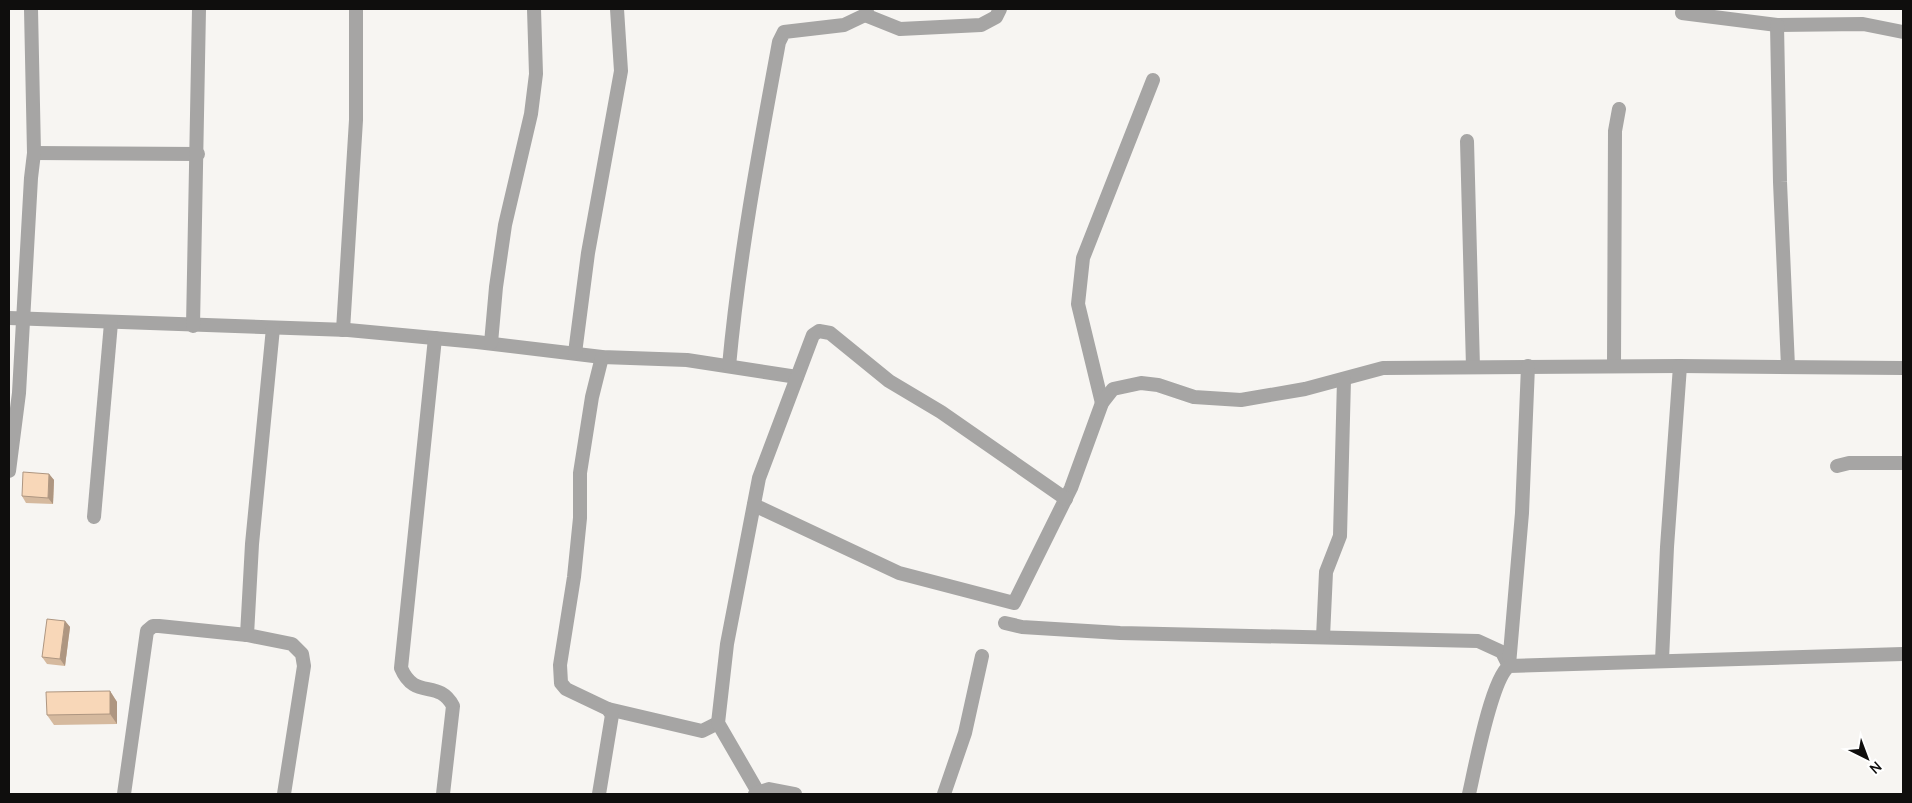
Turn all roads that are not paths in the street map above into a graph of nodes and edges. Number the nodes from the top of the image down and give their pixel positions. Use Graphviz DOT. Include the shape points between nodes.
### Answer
graph roads {
  1 [pos="31,9"];
  2 [pos="199,9"];
  3 [pos="356,9"];
  4 [pos="534,9"];
  5 [pos="617,9"];
  6 [pos="1000,9"];
  7 [pos="866,12"];
  8 [pos="1682,13"];
  9 [pos="1777,25"];
  10 [pos="1903,32"];
  11 [pos="1153,80"];
  12 [pos="1619,109"];
  13 [pos="1467,141"];
  14 [pos="34,153"];
  15 [pos="198,154"];
  16 [pos="9,318"];
  17 [pos="24,319"];
  18 [pos="111,322"];
  19 [pos="193,326"];
  20 [pos="273,328"];
  21 [pos="343,330"];
  22 [pos="436,338"];
  23 [pos="491,343"];
  24 [pos="575,353"];
  25 [pos="602,357"];
  26 [pos="729,366"];
  27 [pos="1528,366"];
  28 [pos="1614,366"];
  29 [pos="1680,366"];
  30 [pos="1473,367"];
  31 [pos="1788,367"];
  32 [pos="1903,368"];
  33 [pos="797,377"];
  34 [pos="1344,380"];
  35 [pos="1102,403"];
  36 [pos="1903,463"];
  37 [pos="1837,466"];
  38 [pos="9,471"];
  39 [pos="1066,499"];
  40 [pos="754,505"];
  41 [pos="94,517"];
  42 [pos="1004,622"];
  43 [pos="247,635"];
  44 [pos="1323,637"];
  45 [pos="1903,654"];
  46 [pos="982,656"];
  47 [pos="1662,660"];
  48 [pos="1509,666"];
  49 [pos="608,709"];
  50 [pos="718,723"];
  51 [pos="757,793"];
  52 [pos="124,794"];
  53 [pos="284,794"];
  54 [pos="443,794"];
  55 [pos="599,794"];
  56 [pos="796,794"];
  57 [pos="944,794"];
  58 [pos="1469,794"];
  1 -- 14 [label="street"];
  2 -- 15 [label="street"];
  3 -- 21 [label="street" via="356,120"];
  4 -- 23 [label="street" via="536,74 531,114 505,225"];
  5 -- 24 [label="street" via="620,71 588,253"];
  6 -- 7 [label="street" via="996,17 981,25 900,29"];
  7 -- 26 [label="street" via="844,25 784,32 779,42 751,193"];
  8 -- 9 [label="street"];
  9 -- 10 [label="street" via="1863,24"];
  9 -- 31 [label="street"];
  11 -- 35 [label="street" via="1083,258 1078,304"];
  12 -- 28 [label="street" via="1615,131"];
  13 -- 30 [label="street"];
  14 -- 15 [label="street"];
  14 -- 17 [label="street"];
  15 -- 19 [label="street"];
  16 -- 17 [label="street"];
  17 -- 18 [label="street"];
  17 -- 38 [label="street"];
  18 -- 19 [label="street"];
  18 -- 41 [label="street"];
  19 -- 20 [label="street"];
  20 -- 21 [label="street"];
  20 -- 43 [label="street" via="252,544"];
  21 -- 22 [label="street"];
  22 -- 23 [label="street"];
  22 -- 54 [label="street" via="401,668 411,683 420,689 440,691 454,706"];
  23 -- 24 [label="street"];
  24 -- 25 [label="street"];
  25 -- 26 [label="street" via="687,360"];
  25 -- 49 [label="street" via="584,442 575,567 560,665 561,683 566,689"];
  26 -- 33 [label="street"];
  27 -- 28 [label="street"];
  27 -- 30 [label="street"];
  27 -- 48 [label="street" via="1522,513"];
  28 -- 29 [label="street"];
  29 -- 31 [label="street"];
  29 -- 47 [label="street"];
  30 -- 34 [label="street" via="1383,368"];
  31 -- 32 [label="street"];
  33 -- 39 [label="street" via="812,335 825,331 889,381 941,412"];
  33 -- 40 [label="street" via="759,478"];
  34 -- 35 [label="street" via="1241,400 1194,396 1141,383 1113,389"];
  34 -- 44 [label="street" via="1340,536 1326,572"];
  35 -- 39 [label="street"];
  36 -- 37 [label="street"];
  39 -- 40 [label="street" via="1014,603 899,573"];
  40 -- 50 [label="street" via="727,644"];
  42 -- 44 [label="street" via="1120,633"];
  43 -- 52 [label="street" via="159,626 147,631"];
  43 -- 53 [label="street" via="292,644 302,654 304,666"];
  44 -- 48 [label="street" via="1478,640 1502,652"];
  45 -- 47 [label="street"];
  46 -- 57 [label="street" via="965,733"];
  47 -- 48 [label="street"];
  48 -- 58 [label="street" via="1503,670 1494,695"];
  49 -- 50 [label="street" via="702,731"];
  49 -- 55 [label="street" via="612,721"];
  50 -- 51 [label="street"];
  51 -- 56 [label="street" via="769,789"];
}
